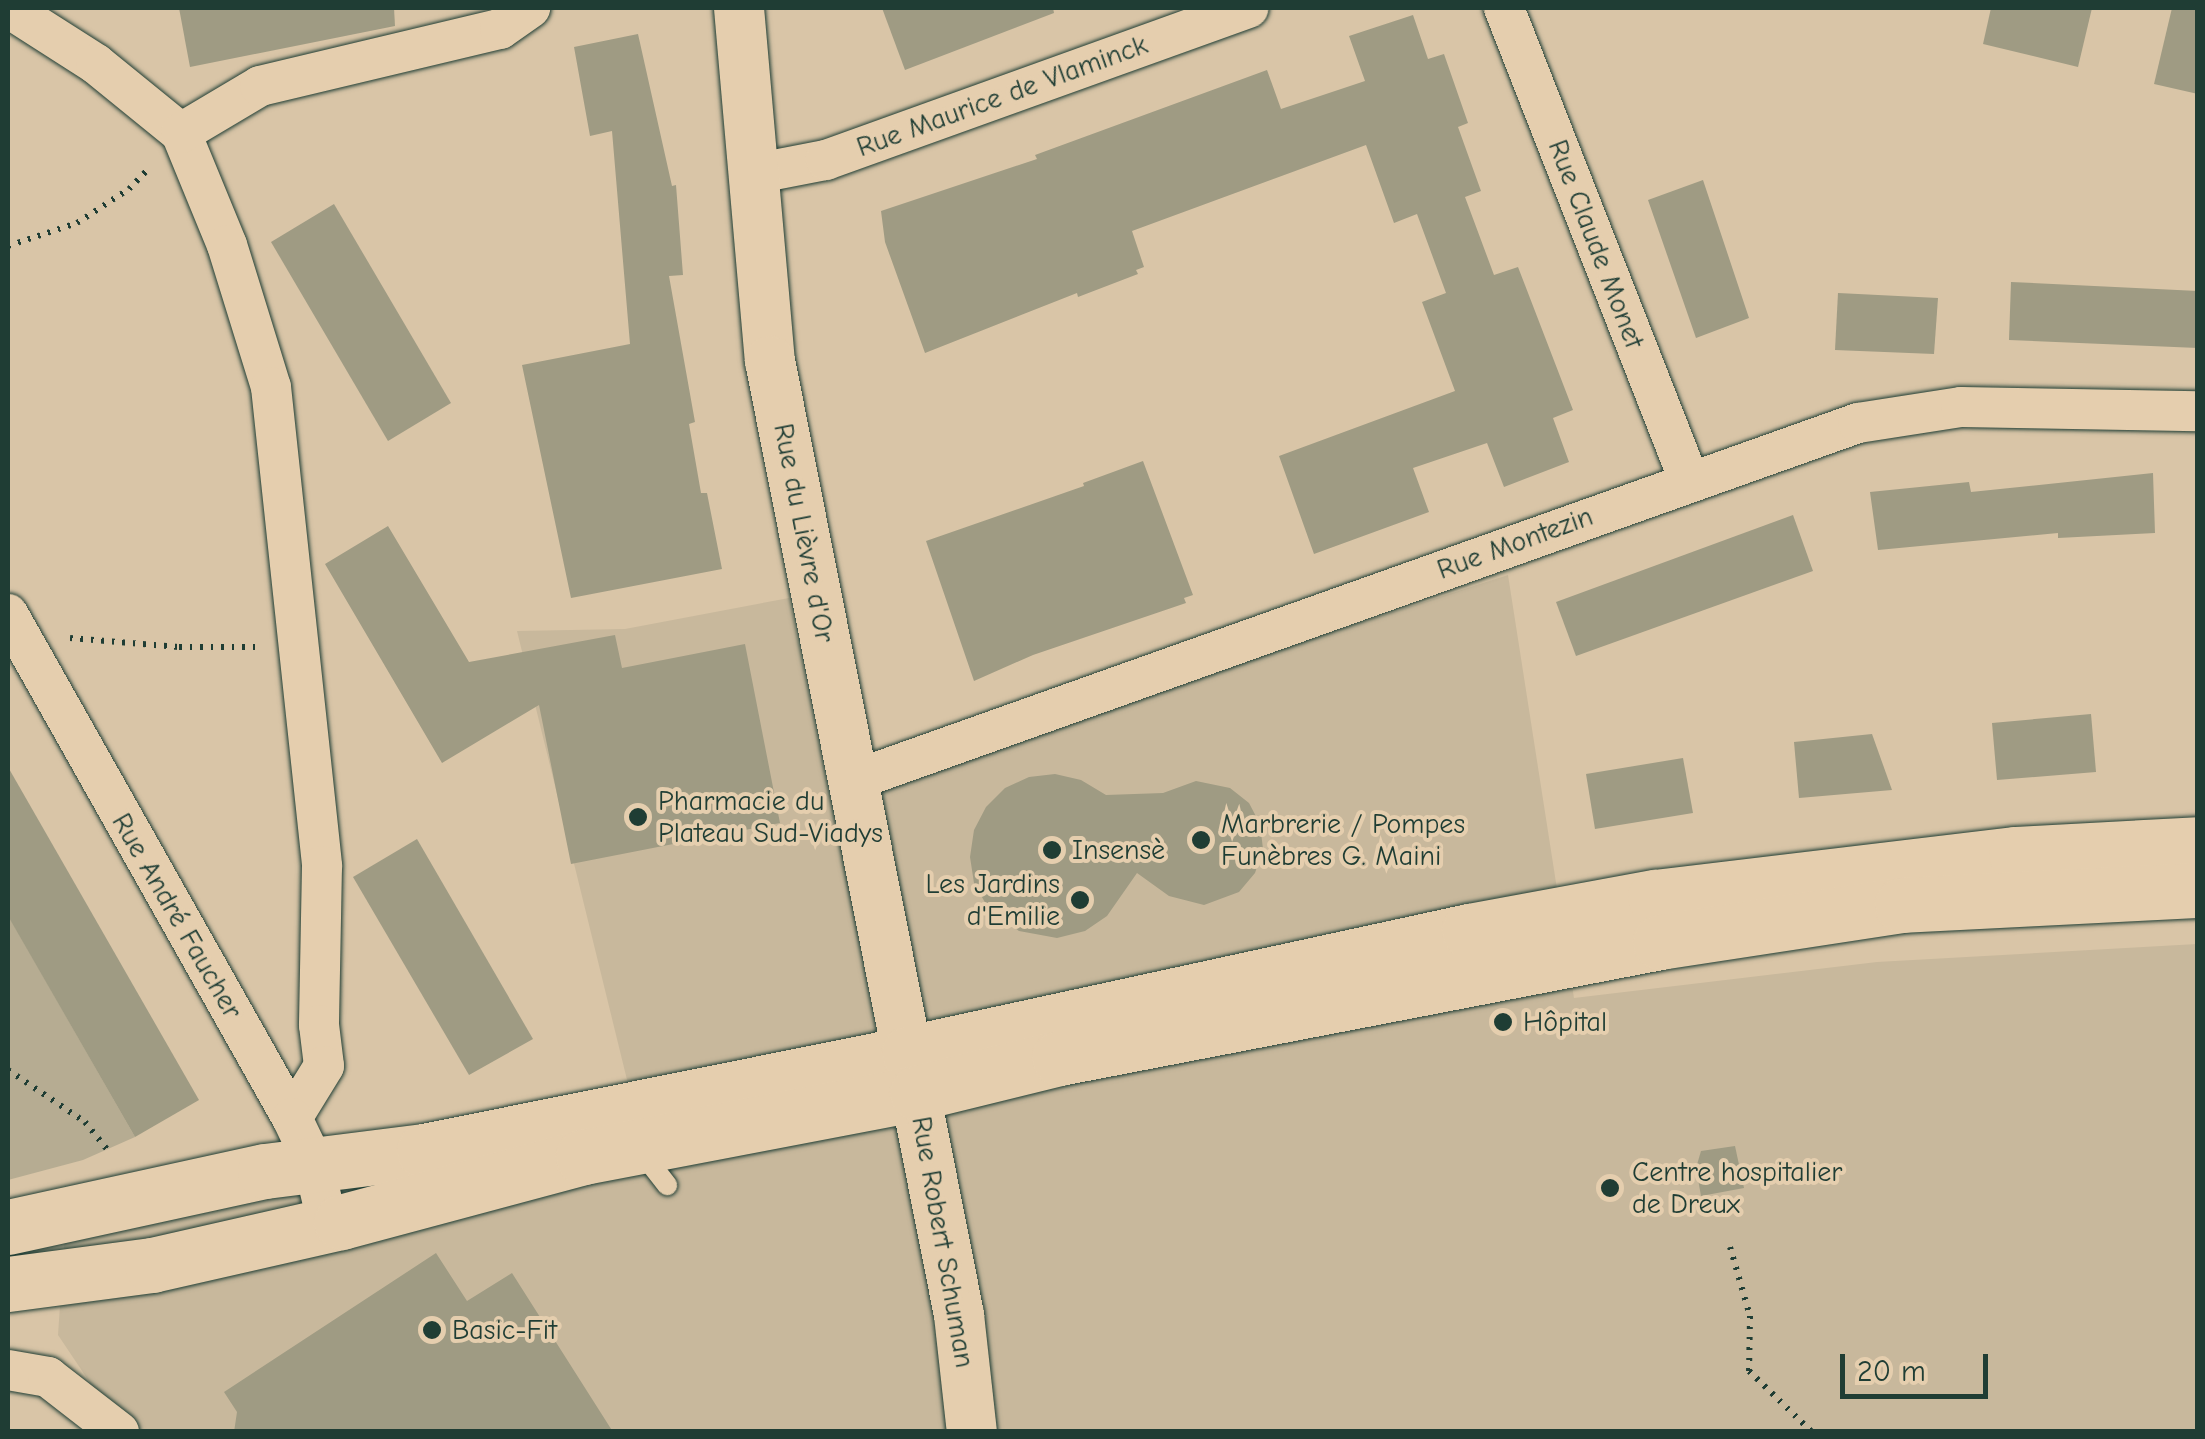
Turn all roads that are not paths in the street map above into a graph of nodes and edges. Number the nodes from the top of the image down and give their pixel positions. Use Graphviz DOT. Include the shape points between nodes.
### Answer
graph roads {
  1 [pos="530,8"];
  2 [pos="739,8"];
  3 [pos="1248,8"];
  4 [pos="1504,8"];
  5 [pos="9,10"];
  6 [pos="181,133"];
  7 [pos="753,174"];
  8 [pos="2198,411"];
  9 [pos="1690,480"];
  10 [pos="13,624"];
  11 [pos="852,780"];
  12 [pos="2193,876"];
  13 [pos="913,1073"];
  14 [pos="302,1140"];
  15 [pos="328,1225"];
  16 [pos="8,1227"];
  17 [pos="8,1284"];
  18 [pos="8,1370"];
  19 [pos="119,1432"];
  20 [pos="972,1432"];
  1 -- 6 [label="street" via="500,29 260,86"];
  2 -- 7 [label="street, Rue du Lièvre d'Or"];
  3 -- 7 [label="street, Rue Maurice de Vlaminck" via="826,160"];
  4 -- 9 [label="street, Rue Claude Monet"];
  5 -- 6 [label="street" via="96,64"];
  6 -- 14 [label="street" via="227,245 271,387 322,866 324,1066"];
  7 -- 11 [label="street, Rue du Lièvre d'Or" via="770,361"];
  8 -- 9 [label="street, Rue Montezin" via="1960,407 1858,423"];
  9 -- 11 [label="street, Rue Montezin"];
  10 -- 14 [label="street, Rue André Faucher"];
  11 -- 13 [label="street, Rue du Lièvre d'Or"];
  12 -- 13 [label="main road" via="1902,905 1724,932 1059,1058"];
  13 -- 14 [label="main road" via="424,1151"];
  13 -- 15 [label="main road" via="652,1166 583,1157"];
  13 -- 20 [label="street, Rue Robert Schuman" via="959,1316"];
  14 -- 15 [label="street, Rue André Faucher"];
  14 -- 16 [label="main road"];
  15 -- 17 [label="main road" via="152,1264"];
  18 -- 19 [label="street" via="48,1377"];
}
